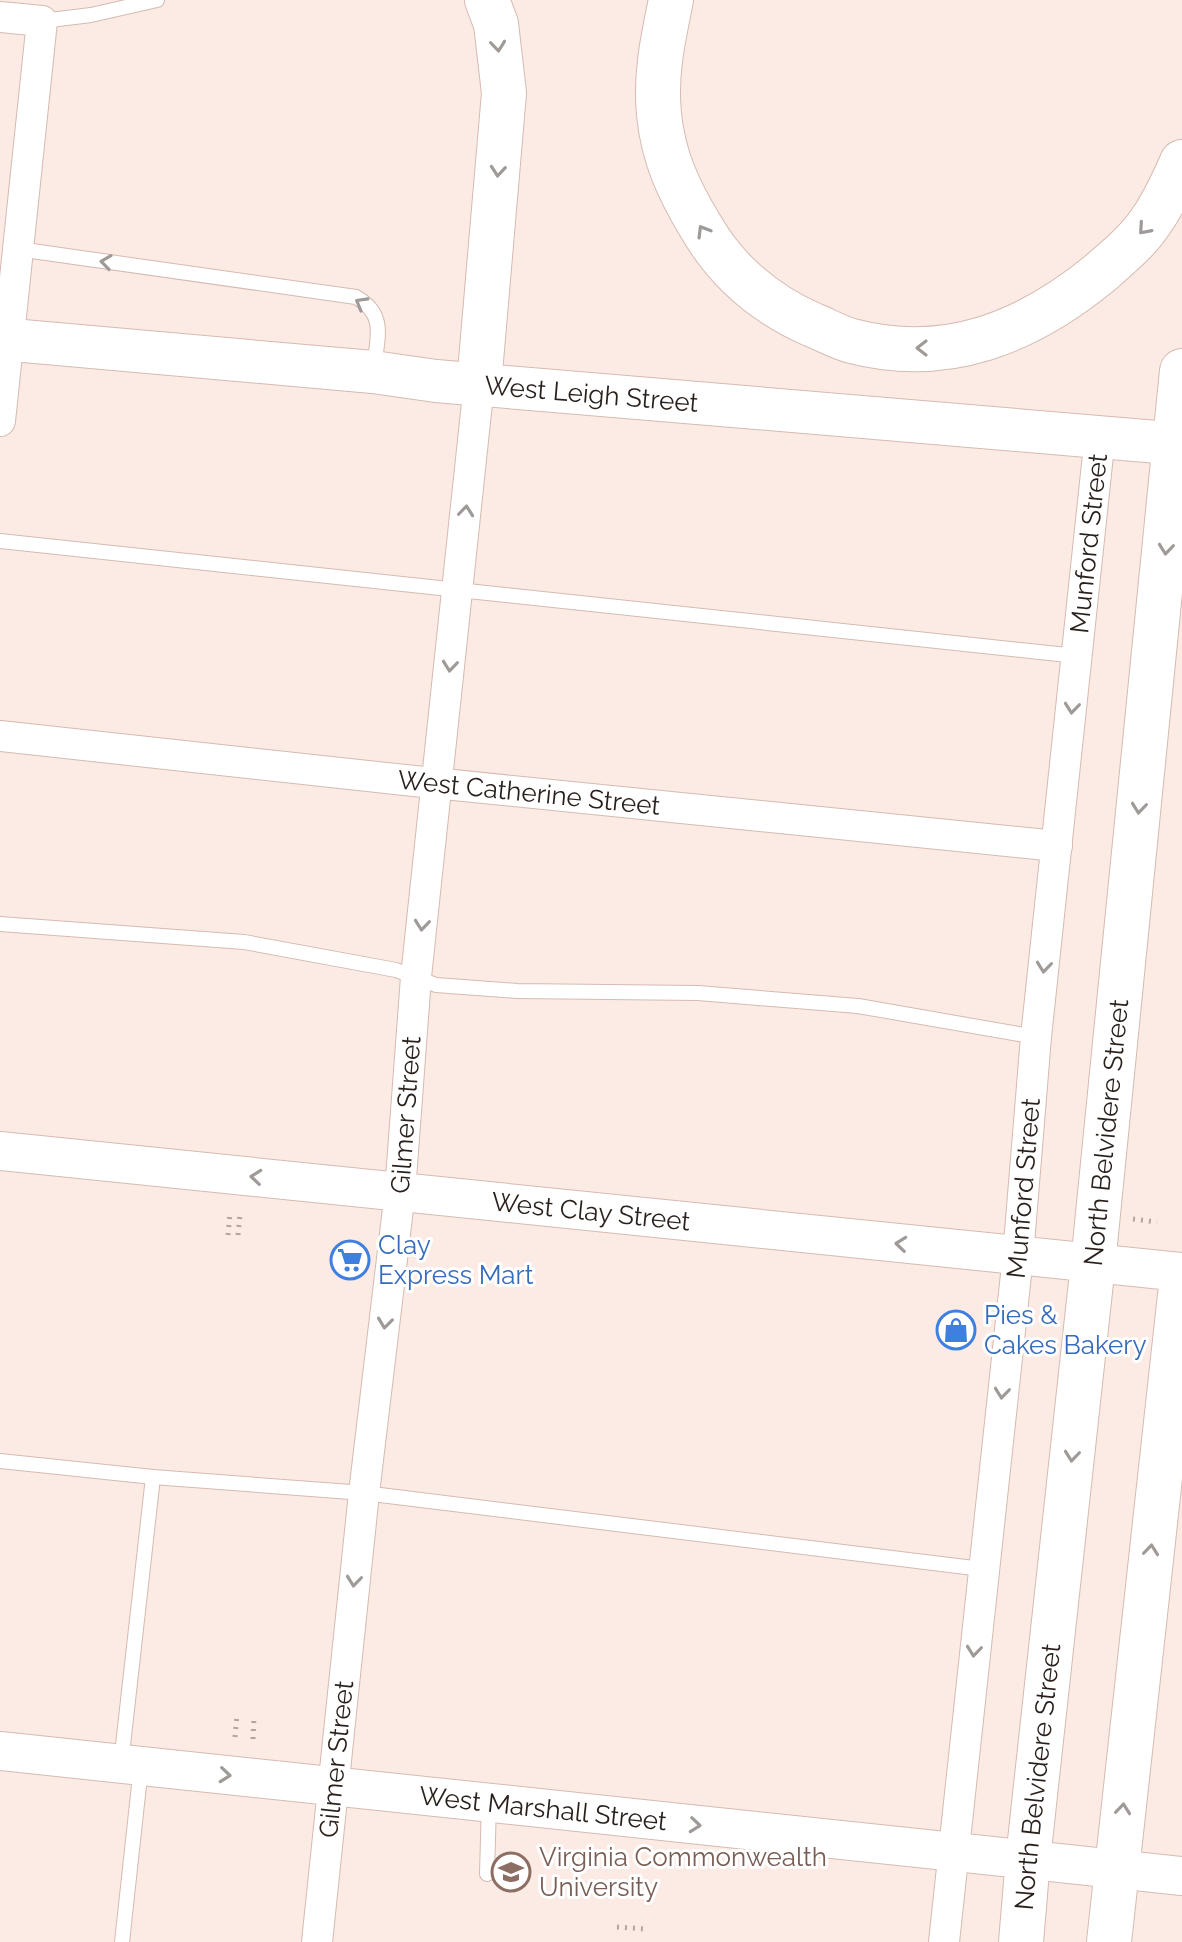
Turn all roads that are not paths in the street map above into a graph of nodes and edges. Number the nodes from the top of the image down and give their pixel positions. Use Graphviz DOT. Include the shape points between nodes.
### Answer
graph roads {
  1 [pos="157,0"];
  2 [pos="487,0"];
  3 [pos="671,0"];
  4 [pos="0,17"];
  5 [pos="42,21"];
  6 [pos="1182,162"];
  7 [pos="18,249"];
  8 [pos="4,340"];
  9 [pos="1182,371"];
  10 [pos="373,372"];
  11 [pos="479,384"];
  12 [pos="0,421"];
  13 [pos="1100,436"];
  14 [pos="1179,444"];
  15 [pos="0,541"];
  16 [pos="458,589"];
  17 [pos="1077,656"];
  18 [pos="0,736"];
  19 [pos="438,784"];
  20 [pos="1057,846"];
  21 [pos="0,924"];
  22 [pos="416,977"];
  23 [pos="1036,1037"];
  24 [pos="0,1151"];
  25 [pos="400,1192"];
  26 [pos="1018,1256"];
  27 [pos="1093,1264"];
  28 [pos="1182,1274"];
  29 [pos="0,1461"];
  30 [pos="153,1477"];
  31 [pos="364,1493"];
  32 [pos="982,1569"];
  33 [pos="0,1751"];
  34 [pos="131,1765"];
  35 [pos="333,1787"];
  36 [pos="489,1803"];
  37 [pos="953,1853"];
  38 [pos="1028,1859"];
  39 [pos="1116,1869"];
  40 [pos="487,1874"];
  41 [pos="1182,1876"];
  42 [pos="122,1942"];
  43 [pos="317,1942"];
  44 [pos="944,1942"];
  45 [pos="1021,1942"];
  46 [pos="1109,1942"];
  1 -- 5 [label="lane"];
  2 -- 11 [label="main road, one-way" via="496,24 504,93"];
  6 -- 3 [label="main road, one-way" via="1150,224 1089,282 1034,320 997,336 925,349 851,341 769,301 737,276 716,253 681,194 668,165 659,115 657,68"];
  4 -- 5 [label="street"];
  5 -- 7 [label="street"];
  7 -- 8 [label="street"];
  10 -- 7 [label="lane, one-way" via="378,323 369,305 356,297"];
  8 -- 10 [label="main road, West Leigh Street"];
  8 -- 12 [label="street"];
  9 -- 14 [label="main road, North Belvidere Street"];
  10 -- 11 [label="main road, West Leigh Street"];
  11 -- 13 [label="main road, West Leigh Street"];
  16 -- 11 [label="street, Gilmer Street, one-way"];
  13 -- 14 [label="main road, West Leigh Street"];
  13 -- 17 [label="street, Munford Street"];
  14 -- 27 [label="main road, North Belvidere Street, one-way"];
  15 -- 16 [label="lane"];
  16 -- 17 [label="lane"];
  16 -- 19 [label="street, Gilmer Street, one-way"];
  17 -- 20 [label="street, Munford Street, one-way"];
  18 -- 19 [label="street, West Catherine Street"];
  19 -- 20 [label="street, West Catherine Street"];
  19 -- 22 [label="street, Gilmer Street, one-way"];
  20 -- 23 [label="street, Munford Street, one-way"];
  21 -- 22 [label="lane" via="244,942"];
  22 -- 23 [label="lane" via="436,985 517,991 698,993 858,1006"];
  22 -- 25 [label="street, Gilmer Street"];
  23 -- 26 [label="street, Munford Street"];
  25 -- 24 [label="street, West Clay Street, one-way"];
  26 -- 25 [label="street, West Clay Street, one-way"];
  25 -- 31 [label="street, Gilmer Street, one-way"];
  26 -- 27 [label="street, West Clay Street"];
  26 -- 32 [label="street, Munford Street, one-way"];
  27 -- 28 [label="street, West Clay Street"];
  27 -- 38 [label="main road, North Belvidere Street, one-way"];
  39 -- 28 [label="main road, one-way"];
  29 -- 30 [label="lane"];
  30 -- 31 [label="lane"];
  30 -- 34 [label="lane"];
  31 -- 32 [label="lane"];
  31 -- 35 [label="street, Gilmer Street, one-way"];
  32 -- 37 [label="street, Munford Street, one-way"];
  33 -- 34 [label="street, West Marshall Street"];
  34 -- 35 [label="street, West Marshall Street, one-way"];
  34 -- 42 [label="lane"];
  35 -- 36 [label="street, West Marshall Street"];
  35 -- 43 [label="street, Gilmer Street"];
  36 -- 37 [label="street, West Marshall Street, one-way"];
  36 -- 40 [label="lane"];
  37 -- 38 [label="street, West Marshall Street"];
  37 -- 44 [label="street, Munford Street"];
  38 -- 39 [label="street, West Marshall Street"];
  38 -- 45 [label="main road, North Belvidere Street"];
  39 -- 41 [label="street, West Marshall Street"];
  39 -- 46 [label="main road"];
}
